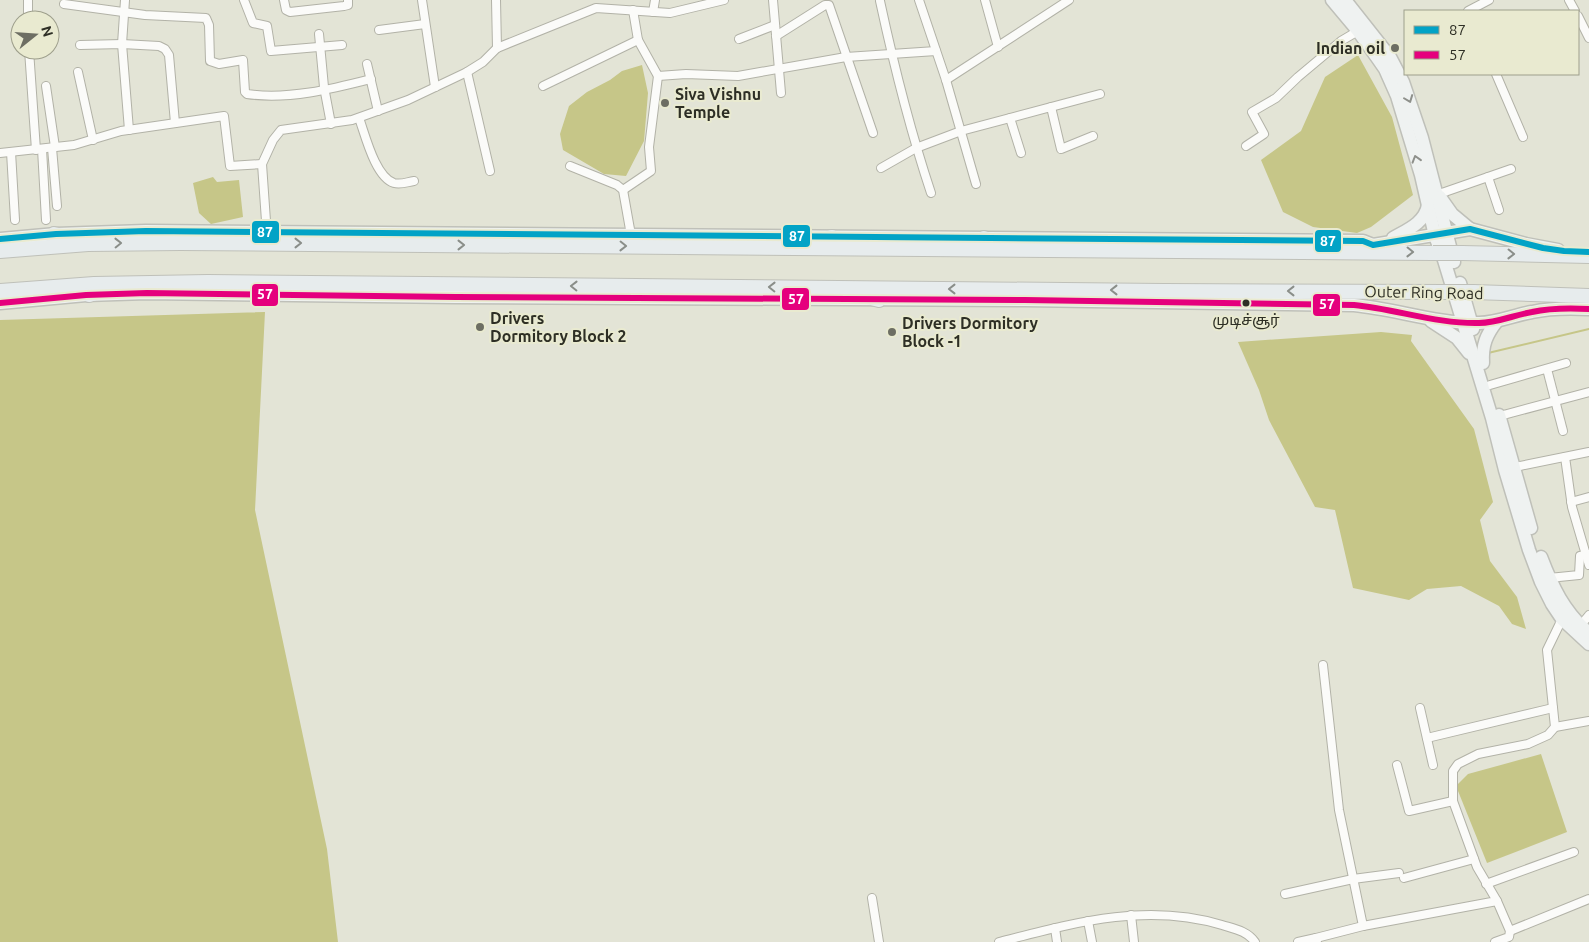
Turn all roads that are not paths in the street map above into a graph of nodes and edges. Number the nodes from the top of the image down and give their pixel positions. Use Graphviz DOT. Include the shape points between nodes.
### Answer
graph roads {
  1 [pos="125,0"];
  2 [pos="244,0"];
  3 [pos="284,0"];
  4 [pos="422,0"];
  5 [pos="496,0"];
  6 [pos="594,0"];
  7 [pos="655,0"];
  8 [pos="724,0"];
  9 [pos="773,0"];
  10 [pos="918,0"];
  11 [pos="985,0"];
  12 [pos="1069,0"];
  13 [pos="1332,0"];
  14 [pos="1345,0"];
  15 [pos="1489,0"];
  16 [pos="349,2"];
  17 [pos="880,2"];
  18 [pos="64,4"];
  19 [pos="1057,4"];
  20 [pos="596,8"];
  21 [pos="634,10"];
  22 [pos="1470,10"];
  23 [pos="124,12"];
  24 [pos="652,12"];
  25 [pos="1579,18"];
  26 [pos="425,24"];
  27 [pos="775,25"];
  28 [pos="379,30"];
  29 [pos="1358,31"];
  30 [pos="319,34"];
  31 [pos="776,36"];
  32 [pos="1589,38"];
  33 [pos="738,39"];
  34 [pos="638,40"];
  35 [pos="122,44"];
  36 [pos="342,45"];
  37 [pos="80,46"];
  38 [pos="320,46"];
  39 [pos="998,47"];
  40 [pos="498,48"];
  41 [pos="936,51"];
  42 [pos="892,54"];
  43 [pos="846,57"];
  44 [pos="31,60"];
  45 [pos="367,64"];
  46 [pos="779,69"];
  47 [pos="78,72"];
  48 [pos="467,72"];
  49 [pos="1496,75"];
  50 [pos="658,76"];
  51 [pos="371,79"];
  52 [pos="946,80"];
  53 [pos="46,86"];
  54 [pos="543,86"];
  55 [pos="435,87"];
  56 [pos="325,90"];
  57 [pos="781,93"];
  58 [pos="1100,94"];
  59 [pos="1051,107"];
  60 [pos="378,111"];
  61 [pos="359,118"];
  62 [pos="1010,118"];
  63 [pos="175,123"];
  64 [pos="331,124"];
  65 [pos="129,130"];
  66 [pos="961,131"];
  67 [pos="873,133"];
  68 [pos="1093,136"];
  69 [pos="1523,137"];
  70 [pos="93,140"];
  71 [pos="1246,146"];
  72 [pos="54,148"];
  73 [pos="916,148"];
  74 [pos="39,150"];
  75 [pos="11,152"];
  76 [pos="1021,153"];
  77 [pos="0,154"];
  78 [pos="262,164"];
  79 [pos="570,166"];
  80 [pos="881,168"];
  81 [pos="1511,169"];
  82 [pos="490,170"];
  83 [pos="1432,176"];
  84 [pos="1488,177"];
  85 [pos="414,181"];
  86 [pos="976,184"];
  87 [pos="623,190"];
  88 [pos="932,193"];
  89 [pos="1439,194"];
  90 [pos="1428,204"];
  91 [pos="57,206"];
  92 [pos="1499,210"];
  93 [pos="15,220"];
  94 [pos="46,220"];
  95 [pos="266,221"];
  96 [pos="1470,229"];
  97 [pos="54,234"];
  98 [pos="630,235"];
  99 [pos="1441,235"];
  100 [pos="832,237"];
  101 [pos="984,238"];
  102 [pos="0,239"];
  103 [pos="1384,242"];
  104 [pos="97,244"];
  105 [pos="794,248"];
  106 [pos="1021,250"];
  107 [pos="0,251"];
  108 [pos="1589,252"];
  109 [pos="1589,256"];
  110 [pos="130,283"];
  111 [pos="834,288"];
  112 [pos="1067,290"];
  113 [pos="0,291"];
  114 [pos="89,295"];
  115 [pos="1450,296"];
  116 [pos="1589,296"];
  117 [pos="879,300"];
  118 [pos="1025,300"];
  119 [pos="0,303"];
  120 [pos="1589,309"];
  121 [pos="1424,318"];
  122 [pos="1497,321"];
  123 [pos="1467,323"];
  124 [pos="1479,363"];
  125 [pos="1566,363"];
  126 [pos="1547,368"];
  127 [pos="1490,385"];
  128 [pos="1589,392"];
  129 [pos="1556,401"];
  130 [pos="1496,417"];
  131 [pos="1564,431"];
  132 [pos="1589,452"];
  133 [pos="1565,457"];
  134 [pos="1515,467"];
  135 [pos="1589,497"];
  136 [pos="1571,502"];
  137 [pos="1588,554"];
  138 [pos="1589,565"];
  139 [pos="1549,578"];
  140 [pos="1565,616"];
  141 [pos="1586,624"];
  142 [pos="1589,644"];
  143 [pos="1323,665"];
  144 [pos="1420,708"];
  145 [pos="1553,708"];
  146 [pos="1589,720"];
  147 [pos="1555,726"];
  148 [pos="1427,738"];
  149 [pos="1397,765"];
  150 [pos="1433,765"];
  151 [pos="1453,801"];
  152 [pos="1574,852"];
  153 [pos="1474,859"];
  154 [pos="1353,879"];
  155 [pos="1486,884"];
  156 [pos="1285,894"];
  157 [pos="872,898"];
  158 [pos="1589,899"];
  159 [pos="1497,902"];
  160 [pos="1131,915"];
  161 [pos="1088,921"];
  162 [pos="1363,926"];
  163 [pos="1055,928"];
  164 [pos="1510,931"];
  165 [pos="1316,940"];
  166 [pos="1009,941"];
  167 [pos="879,942"];
  168 [pos="999,942"];
  169 [pos="1056,942"];
  170 [pos="1092,942"];
  171 [pos="1134,942"];
  172 [pos="1255,942"];
  173 [pos="1298,942"];
  174 [pos="1495,942"];
  1 -- 23 [label="street"];
  2 -- 38 [label="street" via="253,23 267,26 272,51"];
  3 -- 16 [label="street" via="286,10 290,12 344,6"];
  4 -- 26 [label="street"];
  5 -- 40 [label="street"];
  6 -- 20 [label="street"];
  7 -- 24 [label="street"];
  8 -- 24 [label="street" via="670,13"];
  9 -- 27 [label="street"];
  10 -- 41 [label="street"];
  11 -- 39 [label="street"];
  12 -- 19 [label="street"];
  13 -- 29 [label="main road"];
  14 -- 83 [label="main road, one-way" via="1390,57 1403,82"];
  15 -- 22 [label="street"];
  17 -- 42 [label="street"];
  18 -- 23 [label="street"];
  19 -- 39 [label="street"];
  20 -- 21 [label="street"];
  20 -- 40 [label="street"];
  21 -- 24 [label="street"];
  21 -- 34 [label="street"];
  23 -- 35 [label="street"];
  23 -- 56 [label="street" via="206,18 210,62 219,64 242,60 247,94"];
  25 -- 32 [label="street"];
  26 -- 28 [label="street"];
  26 -- 55 [label="street"];
  27 -- 31 [label="street"];
  27 -- 33 [label="street"];
  29 -- 71 [label="street" via="1341,41 1276,98 1252,112 1264,134"];
  90 -- 29 [label="main road, one-way" via="1397,96 1385,69"];
  30 -- 38 [label="street"];
  31 -- 43 [label="street" via="826,4 831,7"];
  31 -- 46 [label="street"];
  34 -- 50 [label="street"];
  34 -- 54 [label="street"];
  35 -- 37 [label="street"];
  35 -- 63 [label="street" via="165,49"];
  35 -- 65 [label="street"];
  36 -- 38 [label="street"];
  38 -- 56 [label="street"];
  39 -- 52 [label="street"];
  40 -- 48 [label="street"];
  41 -- 42 [label="street"];
  41 -- 52 [label="street"];
  42 -- 43 [label="street"];
  42 -- 73 [label="street"];
  43 -- 46 [label="street"];
  43 -- 67 [label="street"];
  44 -- 74 [label="street"];
  45 -- 51 [label="street"];
  46 -- 50 [label="street" via="738,76"];
  46 -- 57 [label="street"];
  47 -- 70 [label="street"];
  48 -- 55 [label="street"];
  48 -- 82 [label="street"];
  49 -- 69 [label="street"];
  50 -- 87 [label="street" via="649,147 651,172"];
  51 -- 56 [label="street"];
  51 -- 60 [label="street"];
  52 -- 66 [label="street"];
  53 -- 72 [label="street"];
  55 -- 60 [label="street"];
  56 -- 64 [label="street"];
  58 -- 59 [label="street"];
  59 -- 62 [label="street"];
  59 -- 68 [label="street" via="1062,149"];
  60 -- 61 [label="street"];
  61 -- 64 [label="street"];
  61 -- 85 [label="street" via="384,175 394,183"];
  62 -- 66 [label="street"];
  62 -- 76 [label="street"];
  63 -- 65 [label="street"];
  63 -- 78 [label="street" via="224,116 230,166"];
  64 -- 78 [label="street" via="281,130"];
  65 -- 70 [label="street"];
  66 -- 73 [label="street"];
  66 -- 86 [label="street"];
  70 -- 72 [label="street"];
  72 -- 74 [label="street"];
  72 -- 91 [label="street"];
  73 -- 80 [label="street"];
  73 -- 88 [label="street"];
  74 -- 75 [label="street"];
  74 -- 94 [label="street"];
  75 -- 77 [label="street"];
  75 -- 93 [label="street"];
  78 -- 95 [label="street"];
  79 -- 87 [label="street"];
  81 -- 84 [label="street"];
  83 -- 89 [label="main road"];
  83 -- 99 [label="main road"];
  84 -- 89 [label="street"];
  84 -- 92 [label="street"];
  87 -- 98 [label="street"];
  89 -- 96 [label="main road" via="1452,214"];
  90 -- 99 [label="main road"];
  90 -- 103 [label="main road" via="1425,215 1417,224"];
  96 -- 99 [label="main road"];
  96 -- 108 [label="main road" via="1542,248"];
  97 -- 98 [label="main road" via="146,231"];
  97 -- 102 [label="main road"];
  97 -- 104 [label="highway"];
  98 -- 100 [label="main road"];
  99 -- 103 [label="main road"];
  99 -- 115 [label="main road"];
  99 -- 123 [label="main road"];
  100 -- 101 [label="main road"];
  100 -- 105 [label="highway"];
  101 -- 103 [label="main road" via="1363,242 1373,245"];
  101 -- 106 [label="highway"];
  104 -- 105 [label="highway, one-way"];
  104 -- 107 [label="highway"];
  105 -- 106 [label="highway"];
  106 -- 109 [label="highway, one-way, bridge"];
  111 -- 110 [label="highway, Outer Ring Road, one-way"];
  110 -- 113 [label="highway, Outer Ring Road"];
  110 -- 114 [label="highway"];
  112 -- 111 [label="highway, Outer Ring Road, one-way"];
  111 -- 117 [label="highway"];
  115 -- 112 [label="highway, Outer Ring Road, one-way"];
  112 -- 118 [label="highway"];
  114 -- 117 [label="main road"];
  114 -- 119 [label="main road"];
  115 -- 116 [label="highway, Outer Ring Road, bridge" via="1473,292"];
  115 -- 121 [label="main road" via="1452,305 1441,314"];
  115 -- 123 [label="main road"];
  117 -- 118 [label="main road"];
  118 -- 121 [label="main road" via="1354,305"];
  120 -- 122 [label="main road" via="1542,310"];
  121 -- 123 [label="main road"];
  121 -- 124 [label="main road" via="1456,338"];
  122 -- 123 [label="main road"];
  122 -- 124 [label="main road" via="1487,335"];
  123 -- 124 [label="main road"];
  124 -- 127 [label="main road"];
  124 -- 130 [label="main road"];
  125 -- 126 [label="street"];
  126 -- 127 [label="street"];
  126 -- 129 [label="street"];
  127 -- 130 [label="main road"];
  128 -- 129 [label="street"];
  129 -- 130 [label="street"];
  129 -- 131 [label="street"];
  130 -- 134 [label="main road"];
  130 -- 140 [label="main road" via="1505,470 1529,550 1552,604"];
  132 -- 133 [label="street"];
  133 -- 134 [label="street"];
  133 -- 136 [label="street"];
  134 -- 139 [label="main road" via="1529,522"];
  135 -- 136 [label="street"];
  136 -- 137 [label="street"];
  137 -- 138 [label="street"];
  137 -- 139 [label="street" via="1580,556 1579,575"];
  139 -- 140 [label="main road"];
  140 -- 141 [label="main road"];
  140 -- 142 [label="main road"];
  140 -- 145 [label="street" via="1547,650"];
  143 -- 154 [label="street" via="1338,810"];
  144 -- 148 [label="street"];
  145 -- 147 [label="street"];
  145 -- 148 [label="street"];
  146 -- 147 [label="street"];
  147 -- 151 [label="street" via="1548,735 1528,744 1478,754 1458,764 1454,771"];
  148 -- 150 [label="street"];
  149 -- 151 [label="street" via="1409,811"];
  151 -- 153 [label="street"];
  152 -- 155 [label="street"];
  153 -- 154 [label="street" via="1402,876"];
  153 -- 155 [label="street"];
  154 -- 156 [label="street"];
  154 -- 162 [label="street"];
  155 -- 159 [label="street"];
  157 -- 167 [label="street"];
  158 -- 164 [label="street"];
  159 -- 162 [label="street"];
  159 -- 164 [label="street"];
  160 -- 161 [label="street"];
  160 -- 171 [label="street"];
  160 -- 172 [label="street" via="1184,916 1205,920 1250,934"];
  161 -- 163 [label="street"];
  161 -- 170 [label="street"];
  162 -- 165 [label="street"];
  163 -- 166 [label="street"];
  163 -- 169 [label="street"];
  164 -- 174 [label="street" via="1509,937"];
  165 -- 173 [label="street"];
  166 -- 168 [label="street"];
}
